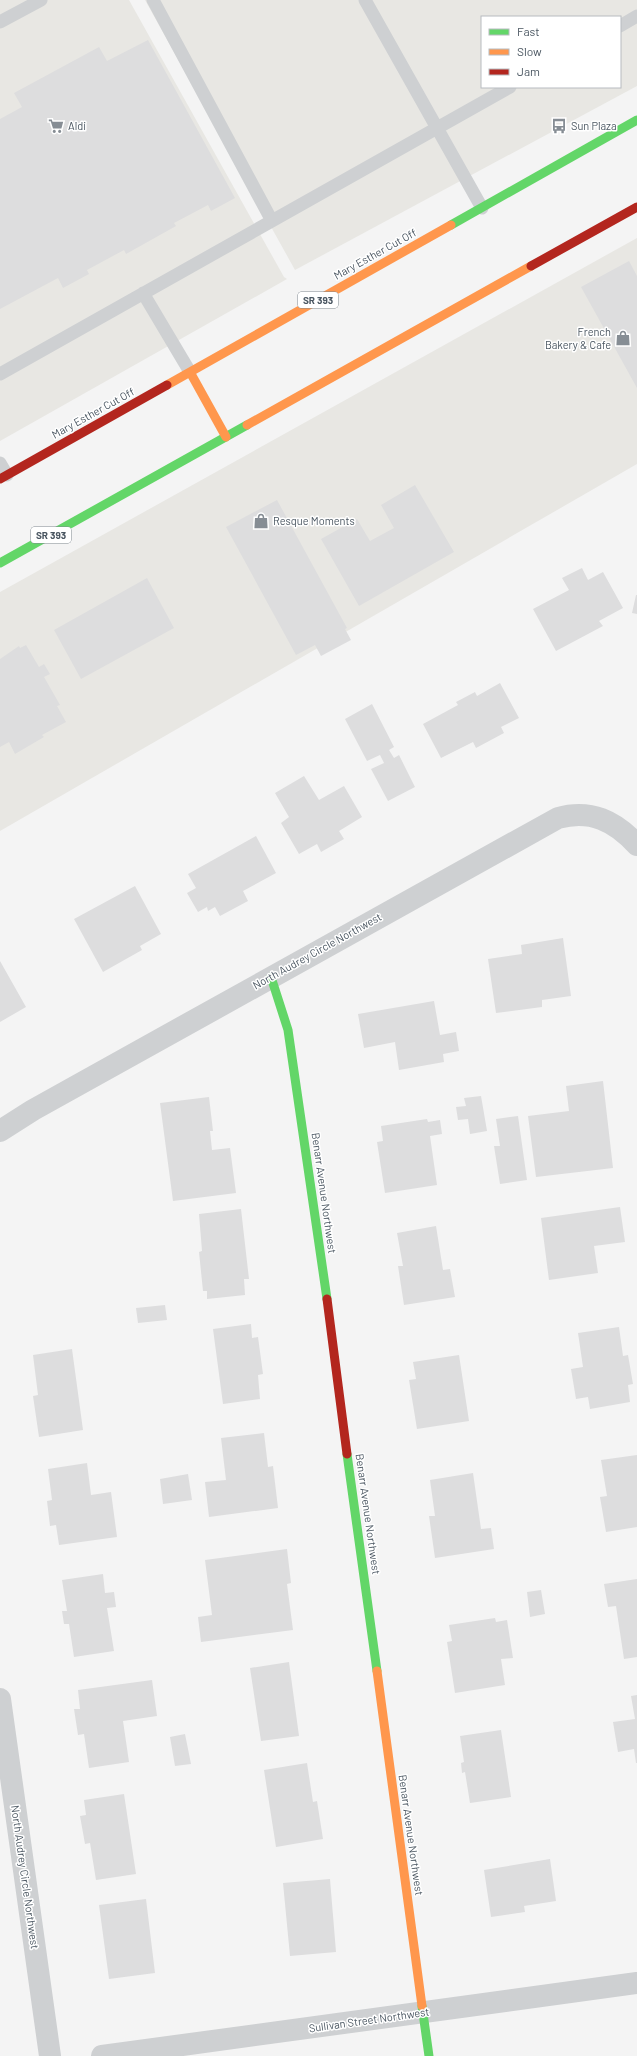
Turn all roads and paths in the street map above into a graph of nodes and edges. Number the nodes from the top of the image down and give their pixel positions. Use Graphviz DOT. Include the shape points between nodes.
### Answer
graph roads {
  1 [pos="41,0"];
  2 [pos="154,0"];
  3 [pos="365,0"];
  4 [pos="637,16"];
  5 [pos="0,22"];
  6 [pos="621,25"];
  7 [pos="508,88"];
  8 [pos="637,120"];
  9 [pos="437,128"];
  10 [pos="482,208"];
  11 [pos="637,208"];
  12 [pos="272,221"];
  13 [pos="143,293"];
  14 [pos="190,372"];
  15 [pos="0,374"];
  16 [pos="226,437"];
  17 [pos="0,463"];
  18 [pos="3,477"];
  19 [pos="0,563"];
  20 [pos="637,844"];
  21 [pos="271,977"];
  22 [pos="0,1131"];
  23 [pos="0,1699"];
  24 [pos="637,1983"];
  25 [pos="423,2012"];
  26 [pos="50,2056"];
  27 [pos="102,2056"];
  28 [pos="429,2056"];
  1 -- 5 [label="lane"];
  2 -- 12 [label="lane"];
  3 -- 9 [label="lane"];
  4 -- 6 [label="lane"];
  7 -- 9 [label="lane"];
  8 -- 10 [label="main road, Mary Esther Cut Off / SR 393"];
  9 -- 10 [label="lane"];
  9 -- 12 [label="lane"];
  10 -- 14 [label="main road, Mary Esther Cut Off / SR 393"];
  11 -- 16 [label="main road, SR 393"];
  12 -- 13 [label="lane"];
  13 -- 14 [label="lane"];
  13 -- 15 [label="lane"];
  14 -- 16 [label="main road"];
  14 -- 18 [label="main road, Mary Esther Cut Off / SR 393"];
  16 -- 19 [label="main road, SR 393"];
  17 -- 18 [label="lane"];
  20 -- 21 [label="street, North Audrey Circle Northwest" via="624,830 596,817 572,814 558,818"];
  21 -- 22 [label="street, North Audrey Circle Northwest"];
  21 -- 25 [label="main road, Benarr Avenue Northwest" via="288,1030"];
  23 -- 26 [label="street, North Audrey Circle Northwest"];
  24 -- 25 [label="street, Sullivan Street Northwest"];
  25 -- 27 [label="street, Sullivan Street Northwest"];
  25 -- 28 [label="main road, Benarr Avenue Northwest"];
}
